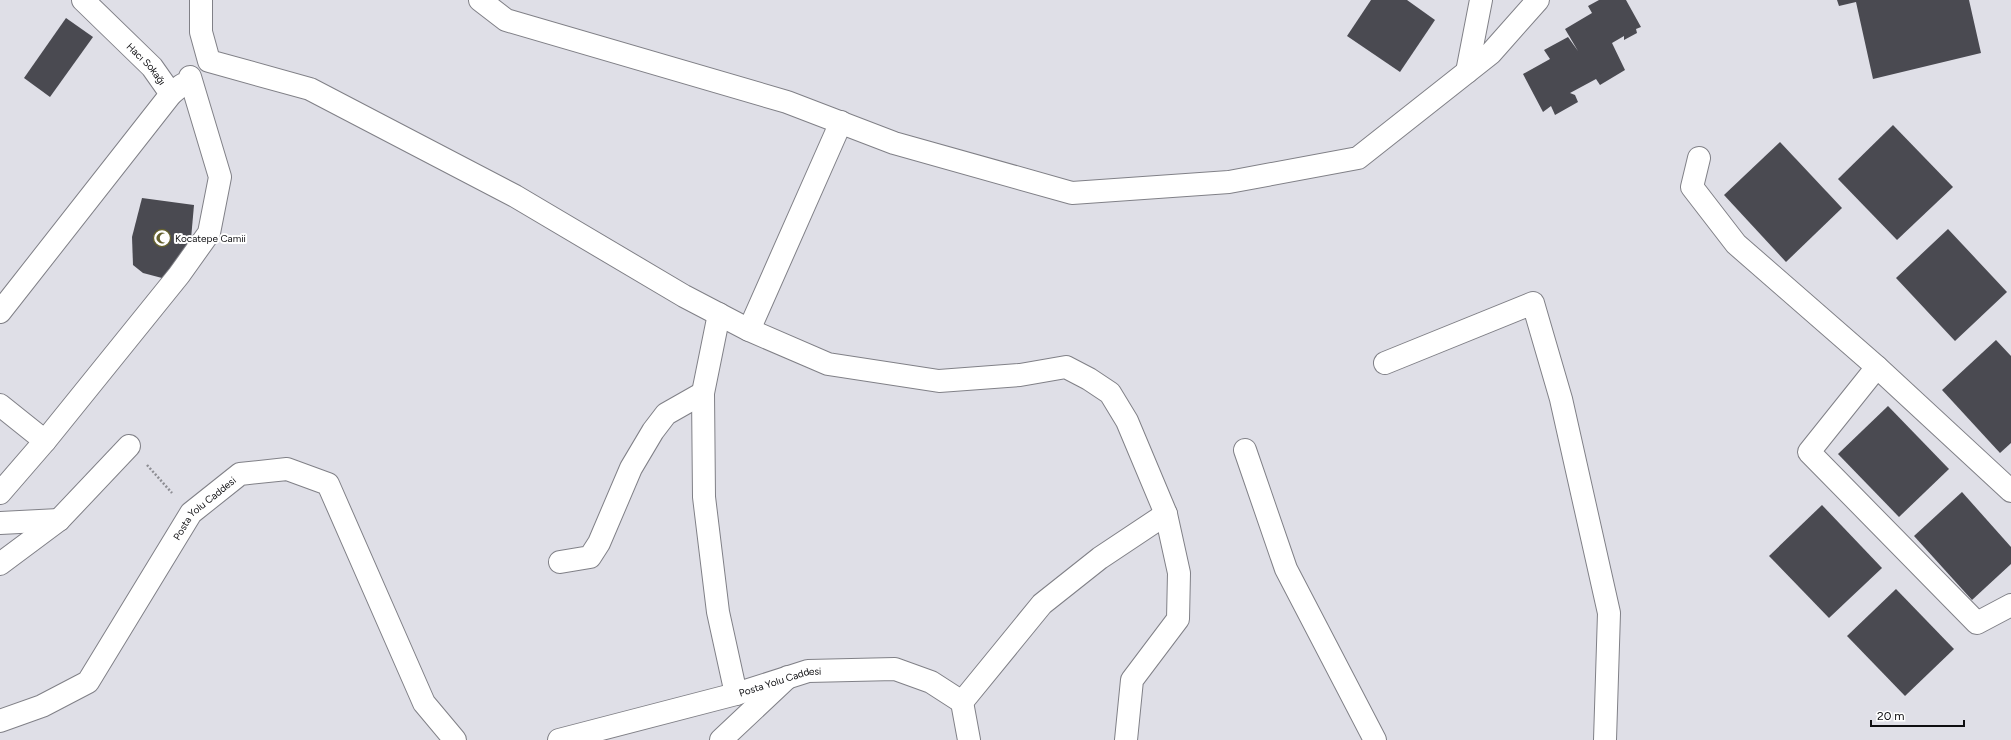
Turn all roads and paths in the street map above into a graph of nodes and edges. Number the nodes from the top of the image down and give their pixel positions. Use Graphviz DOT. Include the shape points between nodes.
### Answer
graph roads {
  1 [pos="83,0"];
  2 [pos="201,0"];
  3 [pos="480,0"];
  4 [pos="1481,0"];
  5 [pos="1538,0"];
  6 [pos="209,61"];
  7 [pos="1467,72"];
  8 [pos="190,77"];
  9 [pos="171,94"];
  10 [pos="840,122"];
  11 [pos="1698,158"];
  12 [pos="0,312"];
  13 [pos="719,314"];
  14 [pos="749,330"];
  15 [pos="1385,363"];
  16 [pos="1877,367"];
  17 [pos="703,393"];
  18 [pos="0,404"];
  19 [pos="45,441"];
  20 [pos="129,446"];
  21 [pos="1245,450"];
  22 [pos="2011,490"];
  23 [pos="0,493"];
  24 [pos="190,513"];
  25 [pos="1166,514"];
  26 [pos="59,520"];
  27 [pos="0,523"];
  28 [pos="560,562"];
  29 [pos="0,564"];
  30 [pos="2011,605"];
  31 [pos="788,677"];
  32 [pos="736,694"];
  33 [pos="962,702"];
  34 [pos="0,721"];
  35 [pos="455,740"];
  36 [pos="559,740"];
  37 [pos="721,740"];
  38 [pos="969,740"];
  39 [pos="1126,740"];
  40 [pos="1375,740"];
  41 [pos="1604,740"];
  1 -- 9 [label="street, Hacı Sokağı" via="152,67"];
  2 -- 6 [label="street" via="201,32"];
  3 -- 10 [label="street" via="506,20 787,102"];
  4 -- 7 [label="street"];
  5 -- 7 [label="street" via="1491,53"];
  6 -- 8 [label="street, Hacı Sokağı"];
  6 -- 13 [label="street" via="310,89 515,196"];
  7 -- 10 [label="street" via="1358,158 1229,182 1072,193 894,143"];
  8 -- 9 [label="street, Hacı Sokağı"];
  8 -- 19 [label="street" via="220,177 209,233 179,275"];
  9 -- 12 [label="street"];
  10 -- 14 [label="street"];
  11 -- 16 [label="street" via="1692,187 1736,244"];
  13 -- 14 [label="street"];
  13 -- 17 [label="street"];
  14 -- 25 [label="street" via="828,364 939,381 1020,375 1066,367 1110,393 1127,421"];
  15 -- 41 [label="street" via="1533,303 1561,399 1608,613"];
  16 -- 22 [label="street"];
  16 -- 30 [label="street" via="1809,452 1977,623"];
  17 -- 28 [label="street" via="666,414 653,431 631,468 599,543 590,557"];
  17 -- 32 [label="street" via="704,497 718,612"];
  18 -- 19 [label="street"];
  19 -- 23 [label="street"];
  20 -- 24 [label="path"];
  20 -- 26 [label="street"];
  21 -- 40 [label="street" via="1286,569"];
  24 -- 34 [label="street, Posta Yolu Caddesi" via="88,682 42,706"];
  24 -- 35 [label="street, Posta Yolu Caddesi" via="240,474 287,469 328,484 424,703"];
  25 -- 33 [label="street" via="1100,558 1042,604"];
  25 -- 39 [label="street" via="1179,573 1178,619 1132,680"];
  26 -- 27 [label="street"];
  26 -- 29 [label="street"];
  31 -- 32 [label="street, Posta Yolu Caddesi"];
  31 -- 33 [label="street, Posta Yolu Caddesi" via="808,671 895,669 932,682"];
  31 -- 37 [label="street"];
  32 -- 36 [label="street, Posta Yolu Caddesi"];
  33 -- 38 [label="street"];
}
